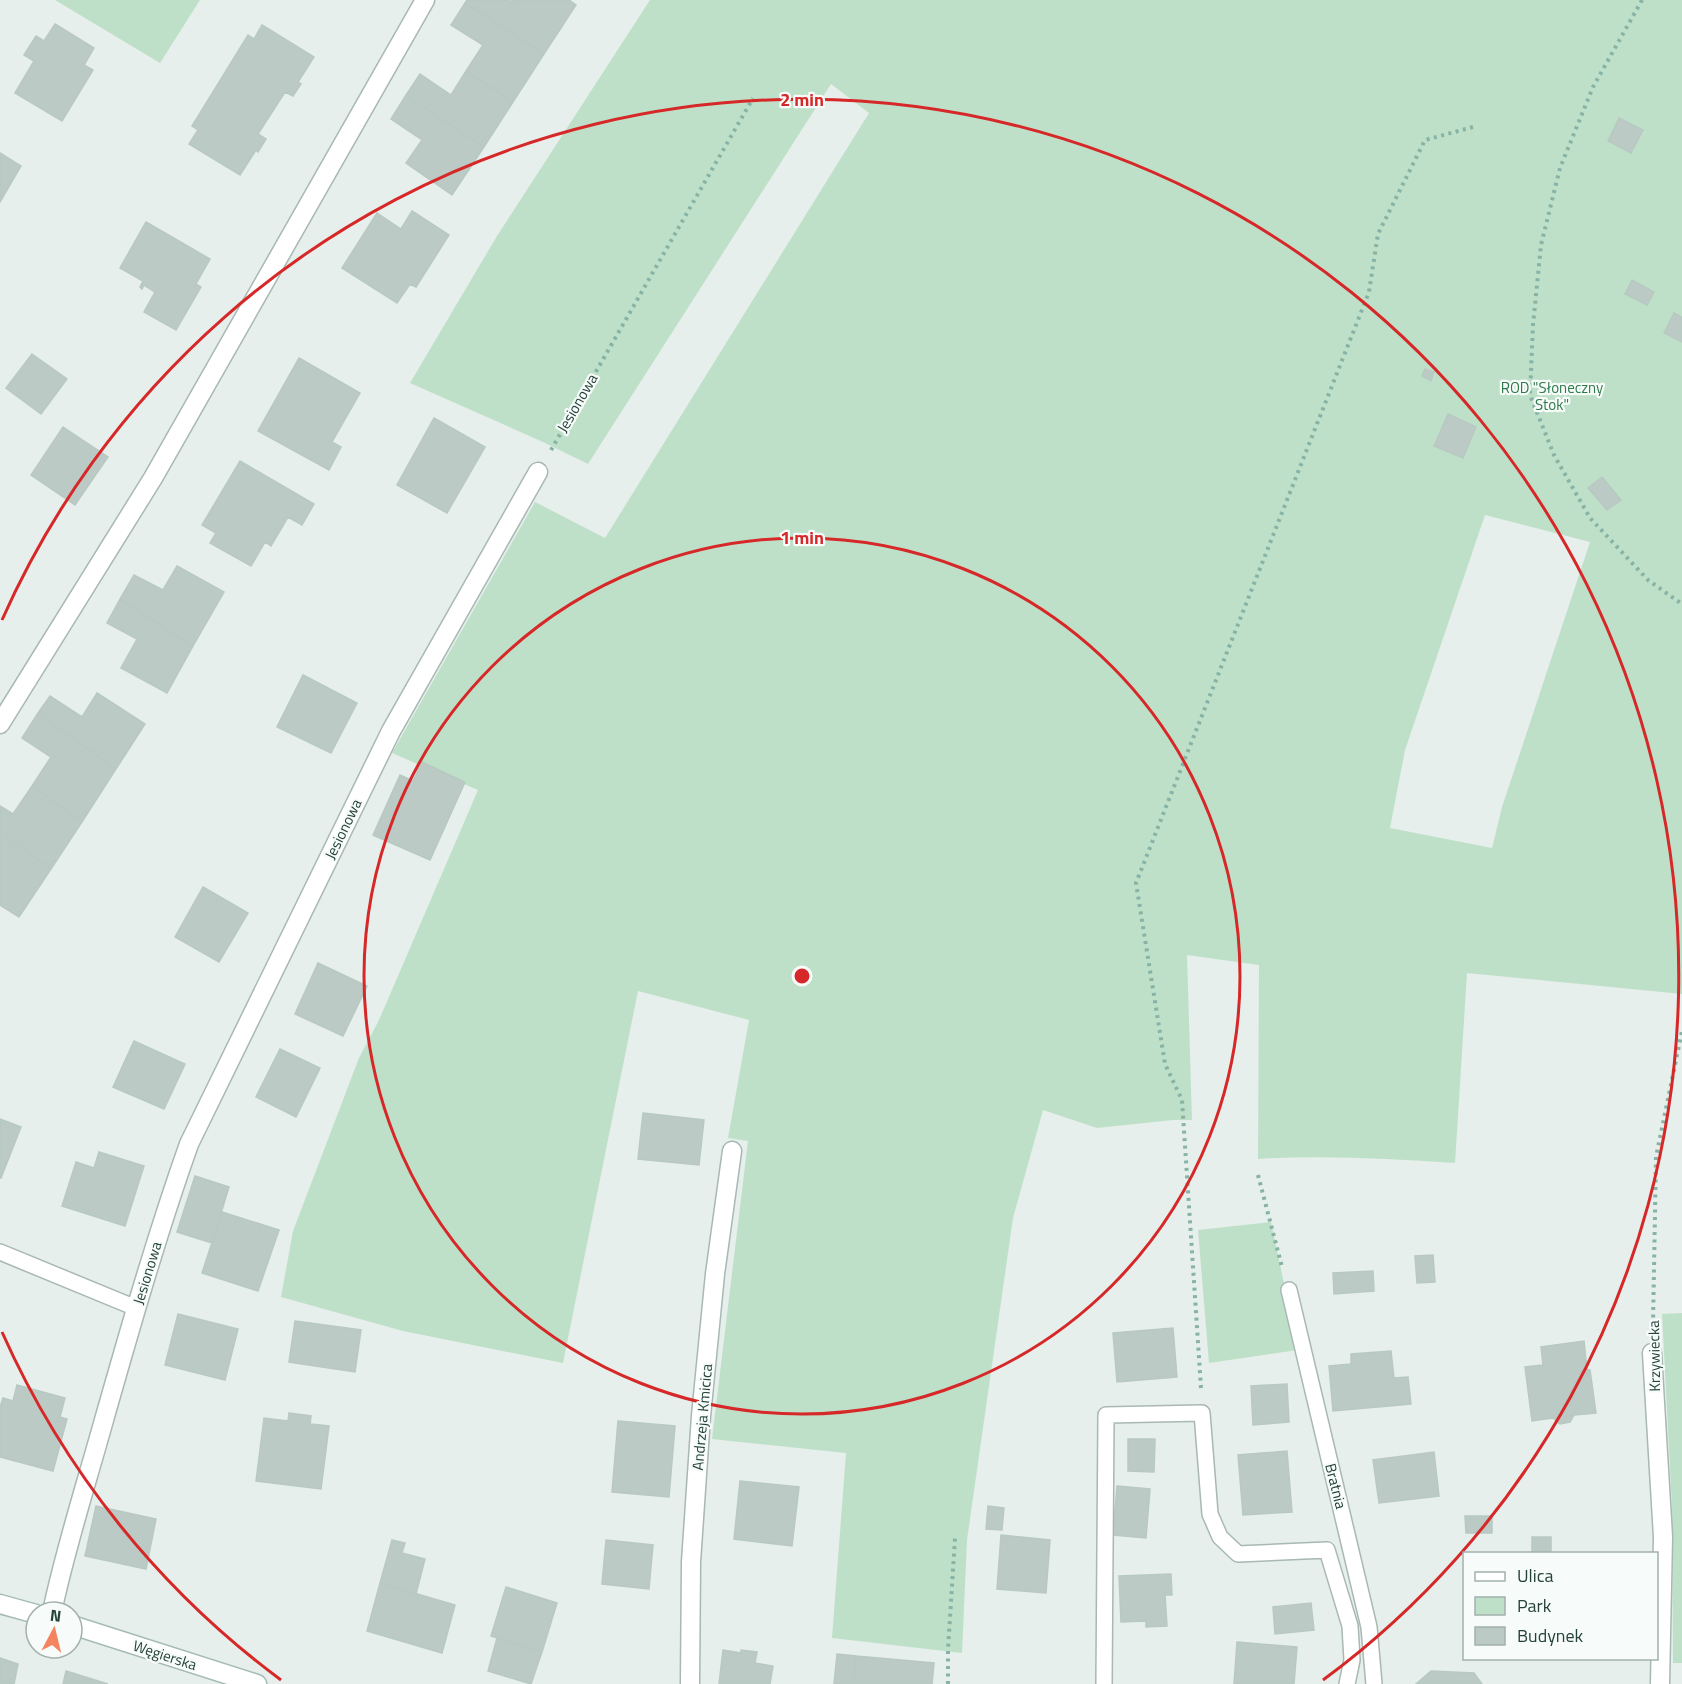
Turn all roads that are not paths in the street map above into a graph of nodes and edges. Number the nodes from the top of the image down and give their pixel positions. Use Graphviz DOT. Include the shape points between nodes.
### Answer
graph roads {
  1 [pos="425,0"];
  2 [pos="538,472"];
  3 [pos="0,724"];
  4 [pos="732,1151"];
  5 [pos="0,1252"];
  6 [pos="1289,1290"];
  7 [pos="136,1308"];
  8 [pos="1652,1353"];
  9 [pos="55,1600"];
  10 [pos="0,1604"];
  11 [pos="24,1611"];
  12 [pos="84,1629"];
  13 [pos="257,1684"];
  14 [pos="690,1684"];
  15 [pos="1104,1684"];
  16 [pos="1347,1684"];
  17 [pos="1374,1684"];
  18 [pos="1660,1684"];
  1 -- 3 [label="street" via="153,478"];
  2 -- 7 [label="street, Jesionowa" via="391,731 189,1144"];
  4 -- 14 [label="street, Andrzeja Kmicica" via="701,1416 691,1562"];
  5 -- 7 [label="lane"];
  6 -- 17 [label="lane, Bratnia" via="1369,1627"];
  7 -- 9 [label="street, Jesionowa"];
  8 -- 18 [label="street, Krzywiecka" via="1663,1537"];
  10 -- 11 [label="street"];
  12 -- 13 [label="street, Węgierska"];
  15 -- 16 [label="lane" via="1106,1415 1202,1413 1210,1514 1220,1537 1238,1554 1327,1550 1350,1626 1352,1660"];
}
